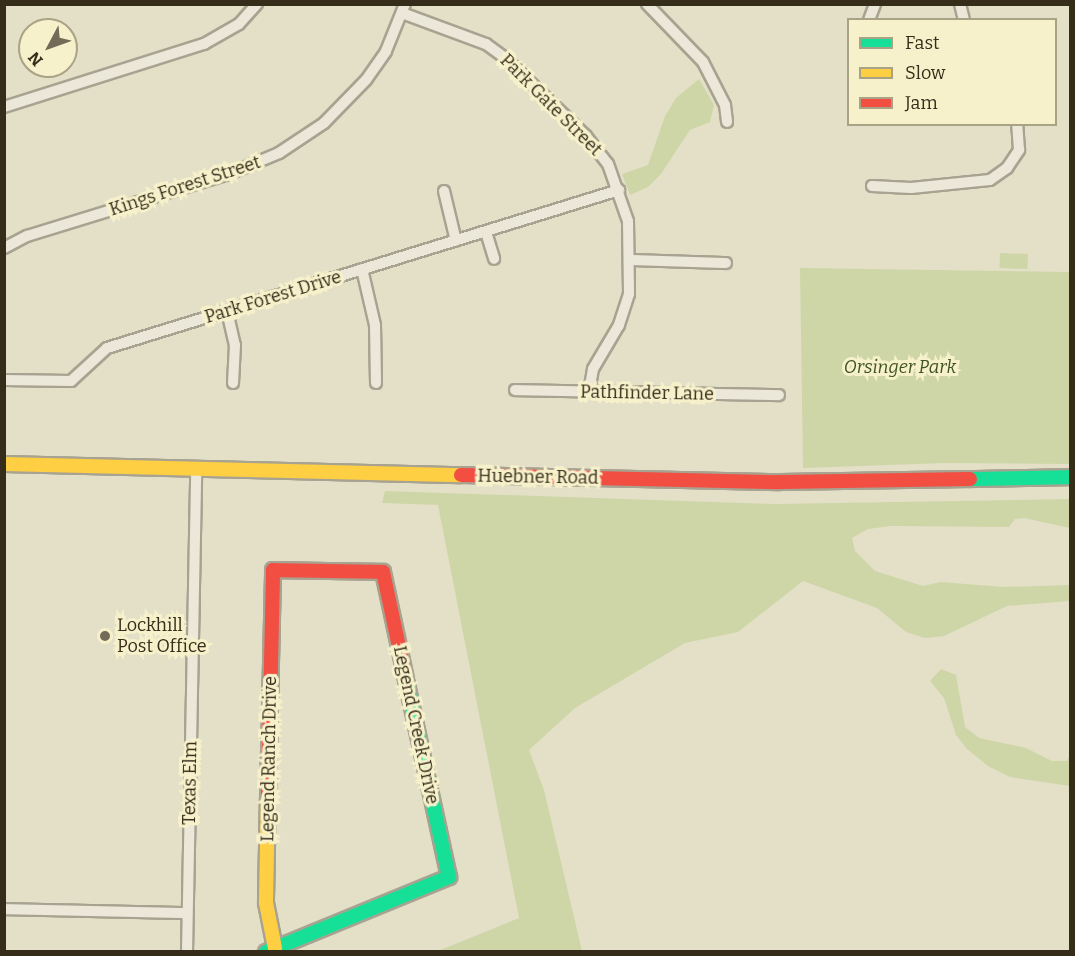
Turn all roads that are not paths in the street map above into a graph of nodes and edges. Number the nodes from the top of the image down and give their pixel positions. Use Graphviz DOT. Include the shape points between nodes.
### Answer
graph roads {
  1 [pos="257,4"];
  2 [pos="647,4"];
  3 [pos="403,9"];
  4 [pos="4,107"];
  5 [pos="727,122"];
  6 [pos="1017,126"];
  7 [pos="872,186"];
  8 [pos="619,190"];
  9 [pos="444,191"];
  10 [pos="486,232"];
  11 [pos="456,242"];
  12 [pos="4,248"];
  13 [pos="494,259"];
  14 [pos="629,260"];
  15 [pos="726,263"];
  16 [pos="362,269"];
  17 [pos="227,311"];
  18 [pos="4,380"];
  19 [pos="233,383"];
  20 [pos="376,383"];
  21 [pos="515,390"];
  22 [pos="589,392"];
  23 [pos="779,395"];
  24 [pos="4,464"];
  25 [pos="196,469"];
  26 [pos="1071,477"];
  27 [pos="273,570"];
  28 [pos="4,909"];
  29 [pos="188,914"];
  30 [pos="271,950"];
  31 [pos="187,951"];
  1 -- 4 [label="street" via="239,24 204,44"];
  2 -- 5 [label="street" via="703,62 725,105"];
  3 -- 8 [label="street, Park Gate Street" via="486,44 504,57 597,148"];
  3 -- 12 [label="street, Kings Forest Street" via="383,56 355,93 324,123 279,153 229,174 27,236"];
  6 -- 7 [label="street" via="1019,150 1007,168 990,180 911,188"];
  8 -- 10 [label="street, Park Forest Drive"];
  8 -- 14 [label="street, Park Gate Street" via="628,221"];
  9 -- 11 [label="street"];
  10 -- 11 [label="street, Park Forest Drive"];
  10 -- 13 [label="street"];
  11 -- 16 [label="street, Park Forest Drive"];
  14 -- 15 [label="street"];
  14 -- 22 [label="street, Park Gate Street" via="626,310 593,369"];
  16 -- 17 [label="street, Park Forest Drive"];
  16 -- 20 [label="street" via="375,325"];
  17 -- 18 [label="street, Park Forest Drive" via="107,348 71,381"];
  17 -- 19 [label="street" via="235,345"];
  21 -- 22 [label="street, Pathfinder Lane"];
  22 -- 23 [label="street, Pathfinder Lane"];
  24 -- 25 [label="main road, Huebner Road"];
  25 -- 26 [label="main road, Huebner Road" via="780,483"];
  25 -- 29 [label="street, Texas Elm"];
  27 -- 30 [label="main road, Legend Ranch Drive" via="266,903"];
  27 -- 30 [label="main road, Legend Creek Drive" via="383,572 449,877"];
  28 -- 29 [label="street"];
  29 -- 31 [label="street, Texas Elm"];
}
